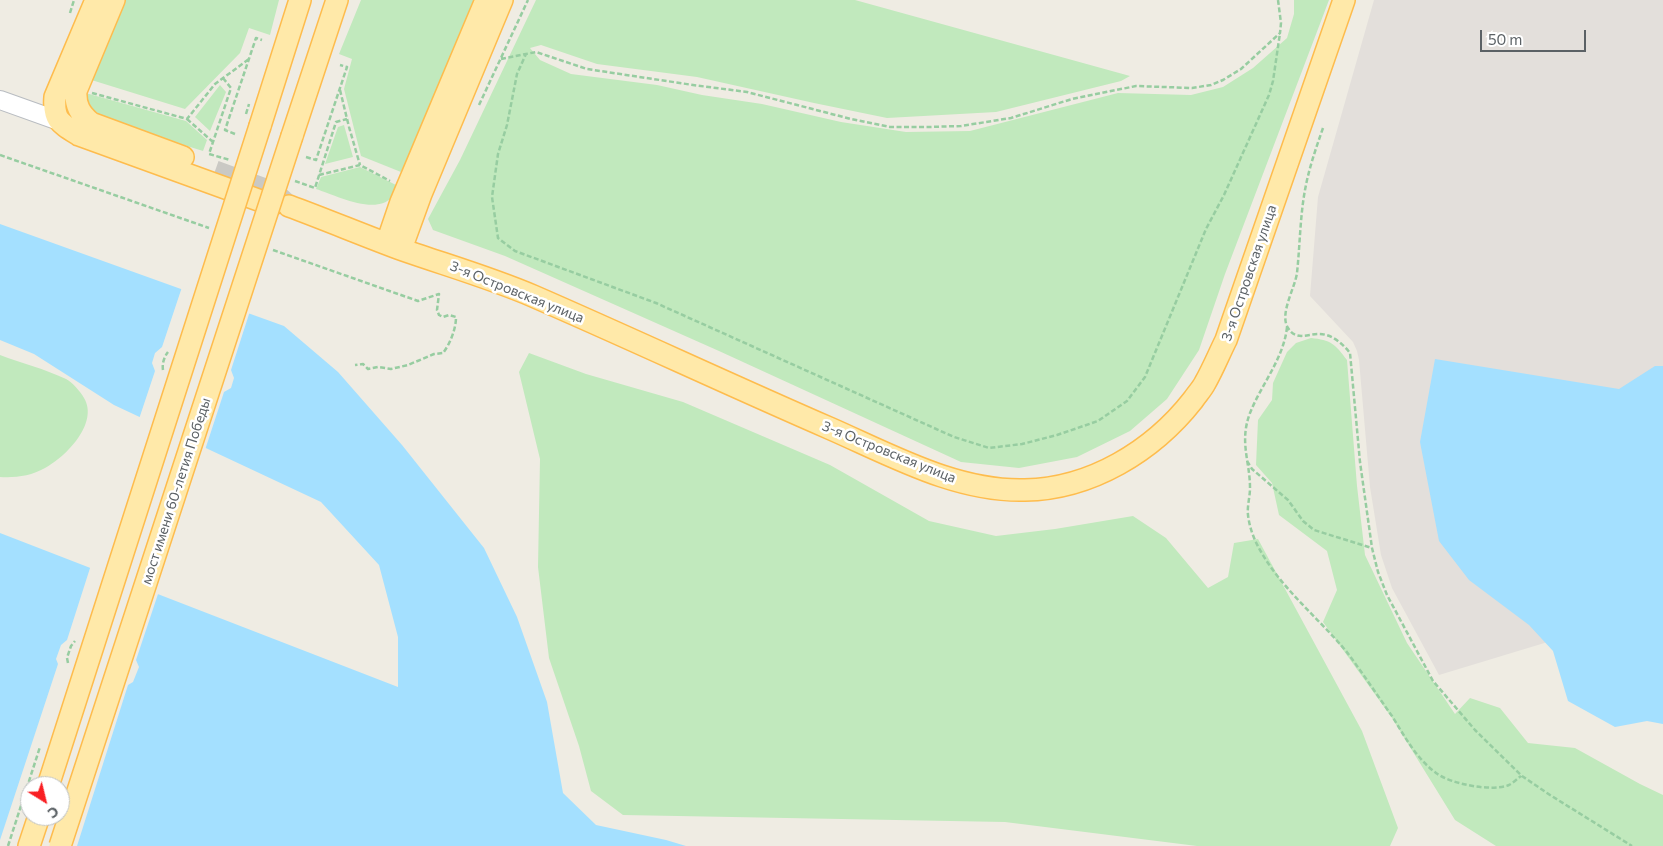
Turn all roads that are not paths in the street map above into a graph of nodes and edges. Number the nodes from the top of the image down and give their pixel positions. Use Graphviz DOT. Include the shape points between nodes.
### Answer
graph roads {
  1 [pos="96,0"];
  2 [pos="114,0"];
  3 [pos="300,0"];
  4 [pos="337,0"];
  5 [pos="486,0"];
  6 [pos="502,0"];
  7 [pos="1344,0"];
  8 [pos="0,100"];
  9 [pos="59,121"];
  10 [pos="215,171"];
  11 [pos="394,246"];
  12 [pos="51,776"];
  13 [pos="35,826"];
  14 [pos="29,846"];
  15 [pos="60,846"];
  1 -- 9 [label="main road" via="55,96 54,109"];
  2 -- 10 [label="main road" via="76,91 75,99 82,116 90,123"];
  3 -- 12 [label="main road, bridge"];
  4 -- 15 [label="main road, мост имени 60-летия Победы, bridge"];
  5 -- 11 [label="main road" via="401,202"];
  6 -- 11 [label="main road" via="421,194"];
  7 -- 11 [label="main road, 3-я Островская улица" via="1226,340 1205,384 1180,416 1154,441 1100,473 1063,486 1026,490 985,488 939,475 530,294"];
  8 -- 9 [label="street"];
  9 -- 11 [label="main road, 3-я Островская улица" via="79,135"];
  13 -- 14 [label="main road"];
}
